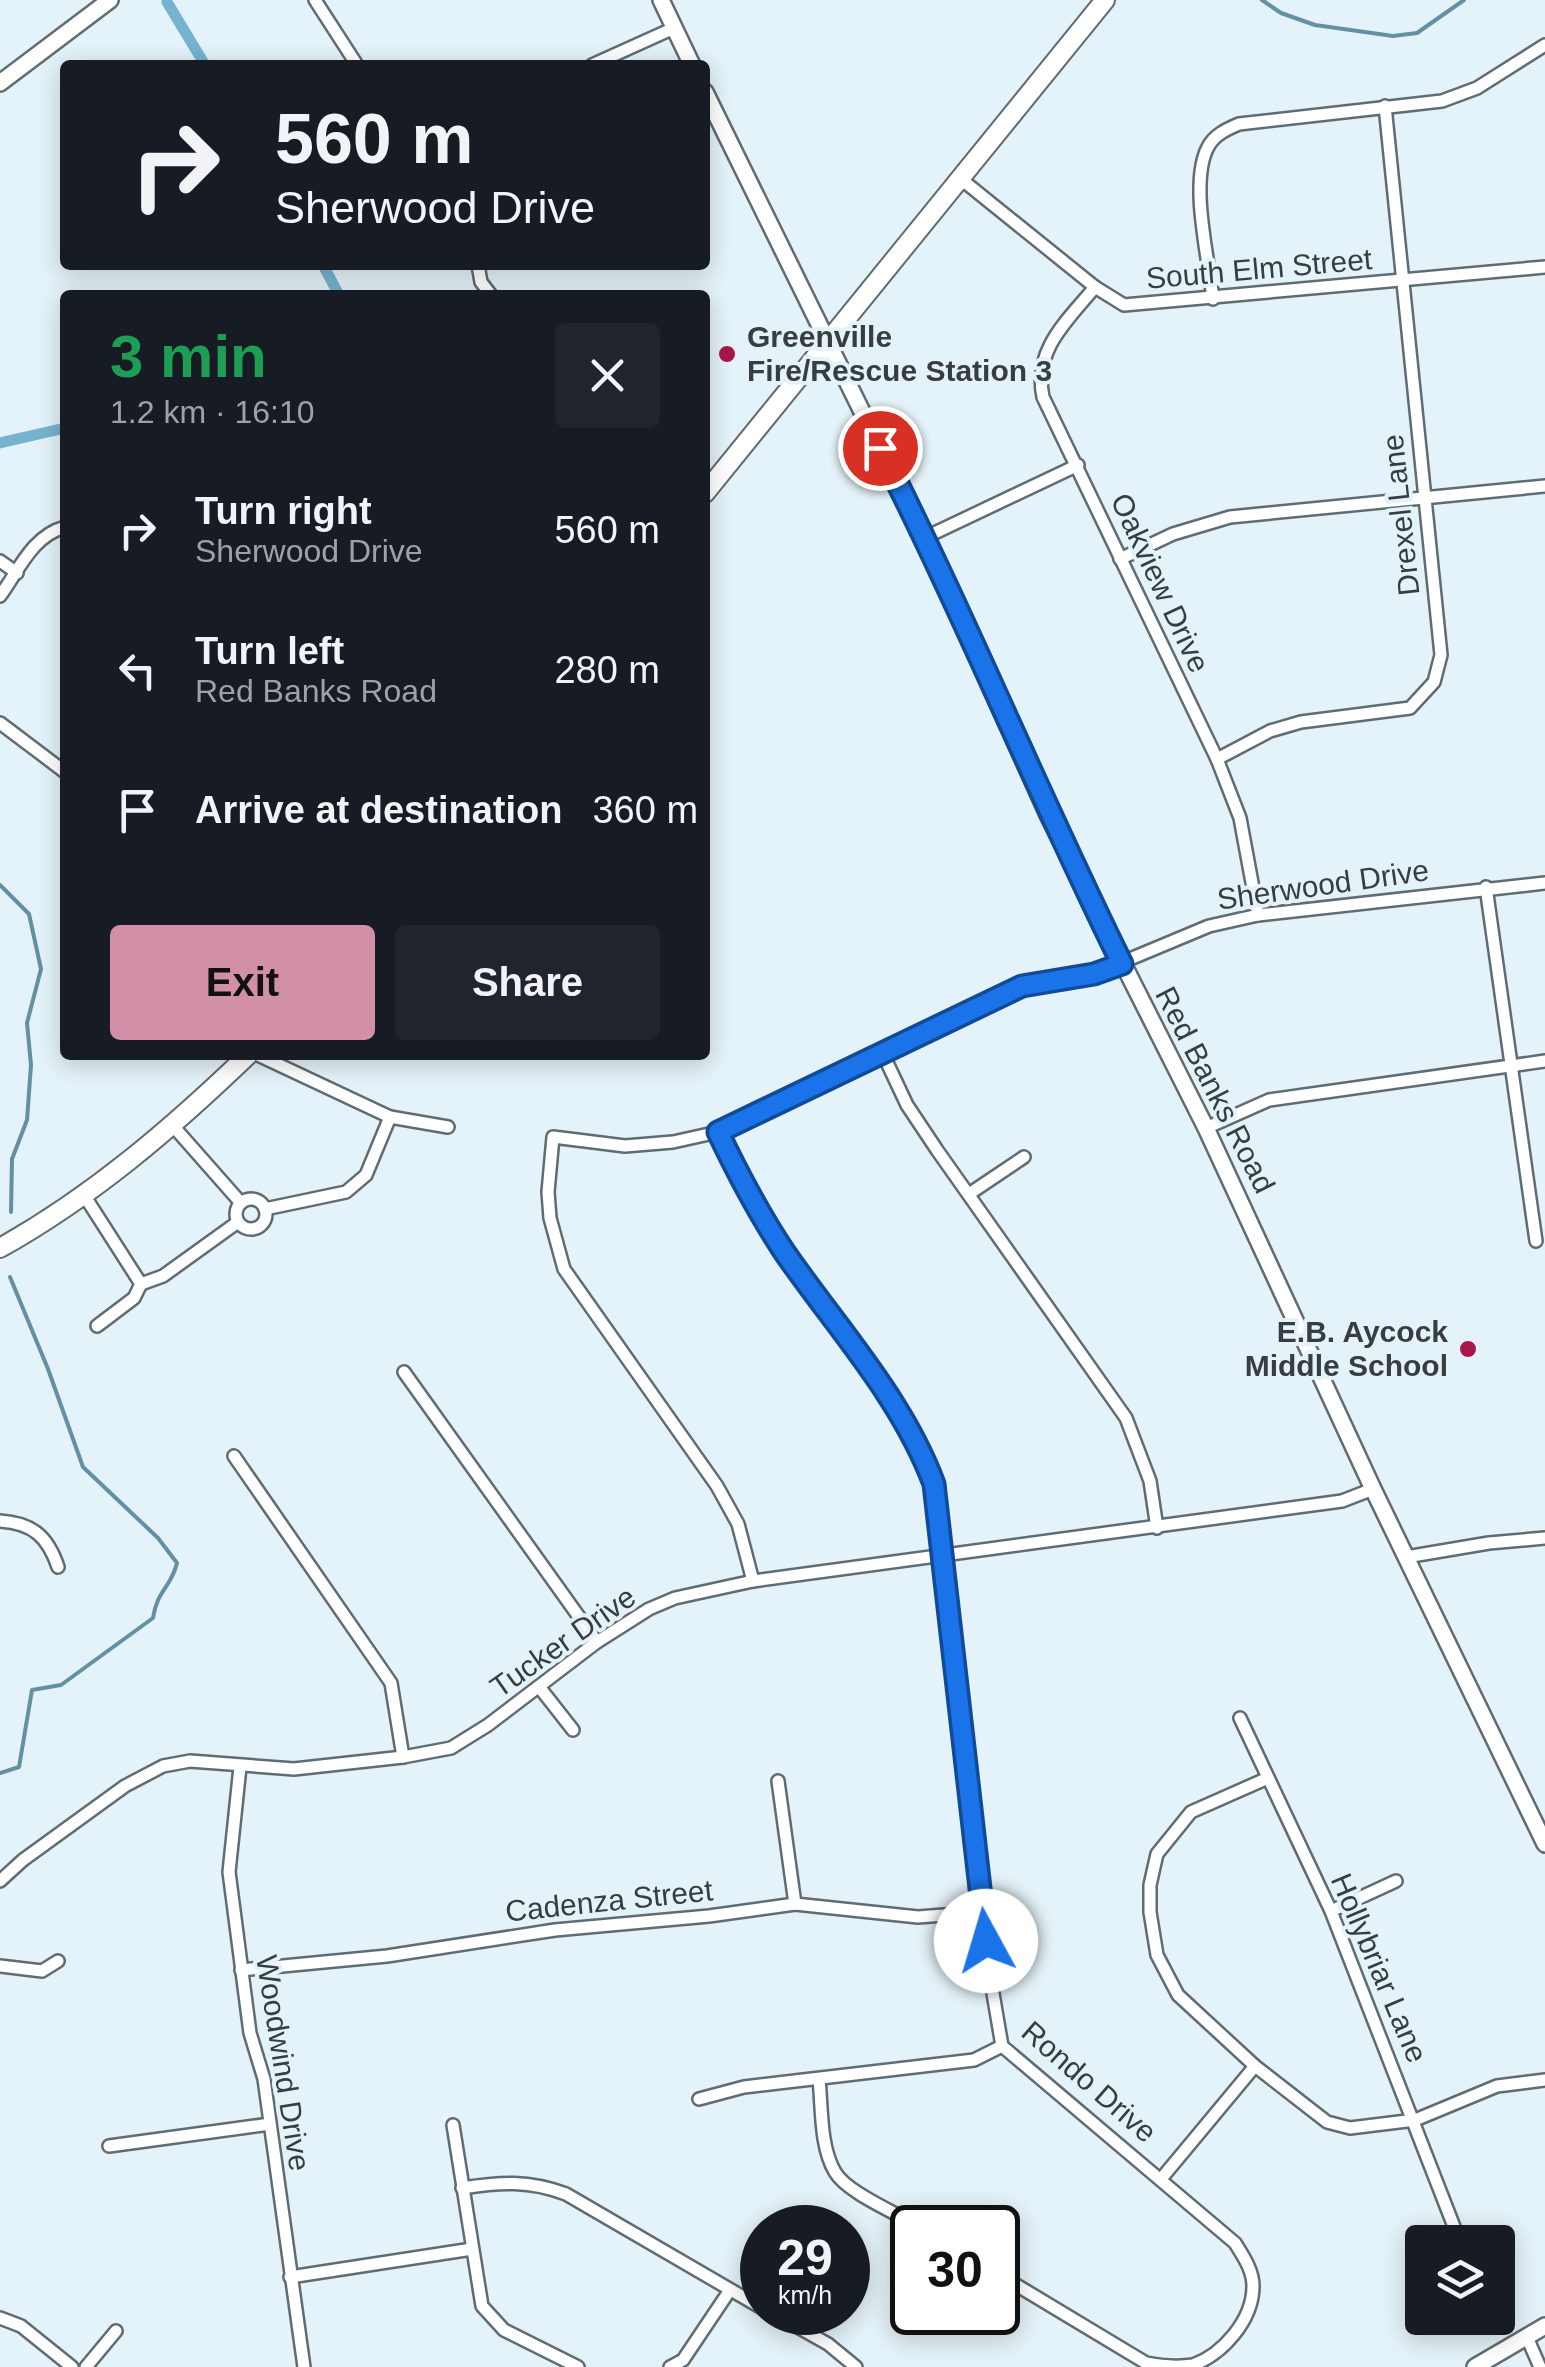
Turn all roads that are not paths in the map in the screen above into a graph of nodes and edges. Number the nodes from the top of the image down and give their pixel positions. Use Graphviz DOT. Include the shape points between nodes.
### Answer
graph roads {
  1 [pos="110,0"];
  2 [pos="315,0"];
  3 [pos="661,0"];
  4 [pos="1105,0"];
  5 [pos="674,28"];
  6 [pos="1545,45"];
  7 [pos="354,60"];
  8 [pos="603,60"];
  9 [pos="690,60"];
  10 [pos="0,82"];
  11 [pos="710,102"];
  12 [pos="1385,106"];
  13 [pos="960,179"];
  14 [pos="1545,266"];
  15 [pos="1402,280"];
  16 [pos="1094,288"];
  17 [pos="1213,299"];
  18 [pos="827,344"];
  19 [pos="1078,465"];
  20 [pos="710,486"];
  21 [pos="1545,486"];
  22 [pos="1424,498"];
  23 [pos="60,529"];
  24 [pos="924,538"];
  25 [pos="1120,558"];
  26 [pos="0,561"];
  27 [pos="17,572"];
  28 [pos="0,596"];
  29 [pos="0,724"];
  30 [pos="1217,759"];
  31 [pos="60,768"];
  32 [pos="1545,882"];
  33 [pos="1486,888"];
  34 [pos="1258,915"];
  35 [pos="1122,964"];
  36 [pos="882,1052"];
  37 [pos="243,1060"];
  38 [pos="269,1060"];
  39 [pos="1545,1061"];
  40 [pos="1511,1065"];
  41 [pos="390,1117"];
  42 [pos="174,1127"];
  43 [pos="448,1127"];
  44 [pos="1206,1128"];
  45 [pos="718,1132"];
  46 [pos="1024,1156"];
  47 [pos="968,1194"];
  48 [pos="84,1196"];
  49 [pos="241,1203"];
  50 [pos="265,1209"];
  51 [pos="238,1222"];
  52 [pos="1536,1241"];
  53 [pos="0,1248"];
  54 [pos="140,1284"];
  55 [pos="96,1326"];
  56 [pos="404,1372"];
  57 [pos="234,1456"];
  58 [pos="1373,1489"];
  59 [pos="0,1522"];
  60 [pos="1157,1528"];
  61 [pos="1545,1538"];
  62 [pos="942,1557"];
  63 [pos="1406,1557"];
  64 [pos="58,1567"];
  65 [pos="753,1582"];
  66 [pos="596,1642"];
  67 [pos="540,1688"];
  68 [pos="1240,1718"];
  69 [pos="573,1730"];
  70 [pos="403,1758"];
  71 [pos="240,1767"];
  72 [pos="1268,1778"];
  73 [pos="778,1782"];
  74 [pos="1545,1844"];
  75 [pos="0,1881"];
  76 [pos="1396,1881"];
  77 [pos="794,1904"];
  78 [pos="1331,1911"];
  79 [pos="983,1912"];
  80 [pos="58,1961"];
  81 [pos="0,1966"];
  82 [pos="241,1970"];
  83 [pos="1002,2046"];
  84 [pos="1255,2066"];
  85 [pos="818,2079"];
  86 [pos="1545,2080"];
  87 [pos="699,2099"];
  88 [pos="1415,2120"];
  89 [pos="270,2124"];
  90 [pos="452,2125"];
  91 [pos="109,2146"];
  92 [pos="1162,2179"];
  93 [pos="462,2188"];
  94 [pos="890,2211"];
  95 [pos="1454,2225"];
  96 [pos="472,2249"];
  97 [pos="290,2277"];
  98 [pos="1020,2287"];
  99 [pos="730,2290"];
  100 [pos="740,2296"];
  101 [pos="0,2318"];
  102 [pos="1545,2326"];
  103 [pos="116,2332"];
  104 [pos="812,2335"];
  105 [pos="1526,2336"];
  106 [pos="72,2367"];
  107 [pos="86,2367"];
  108 [pos="304,2367"];
  109 [pos="578,2367"];
  110 [pos="670,2367"];
  111 [pos="856,2367"];
  112 [pos="1475,2367"];
  113 [pos="1540,2367"];
  1 -- 10 [label="street"];
  2 -- 7 [label="street"];
  3 -- 5 [label="street"];
  4 -- 13 [label="main road"];
  5 -- 8 [label="street"];
  5 -- 9 [label="street"];
  6 -- 12 [label="street" via="1442,101"];
  11 -- 18 [label="street, Red Banks Road"];
  12 -- 15 [label="street, Drexel Lane"];
  12 -- 17 [label="street" via="1239,124 1221,132 1208,147 1200,190"];
  13 -- 16 [label="street, South Elm Street"];
  13 -- 18 [label="main road"];
  14 -- 15 [label="street, South Elm Street"];
  15 -- 17 [label="street, South Elm Street"];
  15 -- 22 [label="street, Drexel Lane"];
  16 -- 17 [label="street, South Elm Street" via="1136,306"];
  16 -- 19 [label="street, Oakview Drive" via="1040,363 1043,397"];
  18 -- 20 [label="main road"];
  18 -- 24 [label="street, Red Banks Road"];
  19 -- 24 [label="street"];
  19 -- 25 [label="street, Oakview Drive"];
  21 -- 22 [label="street"];
  22 -- 25 [label="street" via="1230,517"];
  22 -- 30 [label="street, Drexel Lane" via="1441,655 1434,682 1410,708 1301,722"];
  23 -- 27 [label="street" via="45,534"];
  24 -- 35 [label="street, Red Banks Road"];
  25 -- 30 [label="street, Oakview Drive"];
  26 -- 27 [label="street"];
  27 -- 28 [label="street"];
  29 -- 31 [label="street"];
  30 -- 34 [label="street, Oakview Drive" via="1240,818"];
  32 -- 33 [label="street, Sherwood Drive"];
  33 -- 34 [label="street, Sherwood Drive"];
  33 -- 40 [label="street"];
  34 -- 35 [label="street, Sherwood Drive" via="1208,926"];
  35 -- 36 [label="street, Sherwood Drive" via="1022,986"];
  35 -- 44 [label="street, Red Banks Road"];
  36 -- 45 [label="street, Sherwood Drive"];
  36 -- 47 [label="street" via="907,1105"];
  37 -- 42 [label="main road"];
  38 -- 41 [label="street"];
  39 -- 40 [label="street"];
  40 -- 44 [label="street" via="1269,1100"];
  40 -- 52 [label="street"];
  41 -- 43 [label="street"];
  41 -- 50 [label="street" via="366,1175 346,1192"];
  42 -- 48 [label="main road"];
  42 -- 49 [label="street"];
  44 -- 58 [label="street, Red Banks Road"];
  45 -- 62 [label="street, Rondo Drive" via="765,1222 920,1447 934,1484"];
  45 -- 65 [label="street, Sherwood Drive" via="624,1146 553,1137 550,1218 564,1269 717,1486 738,1524"];
  46 -- 47 [label="street"];
  47 -- 60 [label="street" via="1126,1418 1150,1481"];
  48 -- 53 [label="main road"];
  48 -- 54 [label="street"];
  49 -- 50 [label="street" via="254,1199"];
  49 -- 51 [label="street"];
  50 -- 51 [label="street" via="255,1228"];
  51 -- 54 [label="street" via="162,1276"];
  54 -- 55 [label="street" via="134,1298"];
  56 -- 66 [label="street"];
  57 -- 70 [label="street" via="391,1683"];
  58 -- 60 [label="street, Tucker Drive" via="1342,1501"];
  58 -- 63 [label="street, Red Banks Road"];
  59 -- 64 [label="street" via="41,1534"];
  60 -- 62 [label="street, Tucker Drive"];
  61 -- 63 [label="street"];
  62 -- 65 [label="street, Tucker Drive"];
  62 -- 79 [label="street, Rondo Drive"];
  63 -- 74 [label="street, Red Banks Road"];
  65 -- 66 [label="street, Tucker Drive" via="675,1598"];
  66 -- 67 [label="street, Tucker Drive"];
  67 -- 69 [label="street"];
  67 -- 70 [label="street, Tucker Drive" via="451,1748"];
  68 -- 72 [label="street, Hollybriar Lane"];
  70 -- 71 [label="street, Tucker Drive"];
  71 -- 75 [label="street, Tucker Drive" via="176,1762 142,1775"];
  71 -- 82 [label="street, Woodwind Drive" via="229,1872"];
  72 -- 78 [label="street, Hollybriar Lane"];
  72 -- 84 [label="street" via="1191,1812 1157,1854 1150,1885 1157,1956 1178,1995"];
  73 -- 77 [label="street"];
  76 -- 78 [label="street"];
  77 -- 79 [label="street, Cadenza Street" via="918,1917"];
  77 -- 82 [label="street, Cadenza Street"];
  78 -- 88 [label="street, Hollybriar Lane"];
  79 -- 83 [label="street, Rondo Drive"];
  80 -- 81 [label="street" via="42,1971"];
  82 -- 89 [label="street, Woodwind Drive"];
  83 -- 85 [label="street" via="974,2060"];
  83 -- 92 [label="street, Rondo Drive"];
  84 -- 88 [label="street" via="1327,2122 1350,2128"];
  84 -- 92 [label="street"];
  85 -- 87 [label="street"];
  85 -- 94 [label="street" via="836,2175"];
  86 -- 88 [label="street" via="1497,2086"];
  88 -- 95 [label="street, Hollybriar Lane"];
  89 -- 91 [label="street"];
  89 -- 97 [label="street, Woodwind Drive"];
  90 -- 93 [label="street"];
  92 -- 98 [label="street, Rondo Drive" via="1235,2243 1249,2265 1249,2309 1217,2353 1190,2366 1146,2363"];
  93 -- 96 [label="street"];
  93 -- 99 [label="street" via="512,2181 566,2194"];
  96 -- 97 [label="street"];
  96 -- 109 [label="street" via="489,2317"];
  97 -- 108 [label="street, Woodwind Drive"];
  99 -- 100 [label="street"];
  99 -- 110 [label="street" via="682,2360"];
  101 -- 106 [label="street" via="21,2326"];
  102 -- 105 [label="street"];
  103 -- 107 [label="street"];
  104 -- 111 [label="street"];
  105 -- 112 [label="street"];
  105 -- 113 [label="street"];
}
